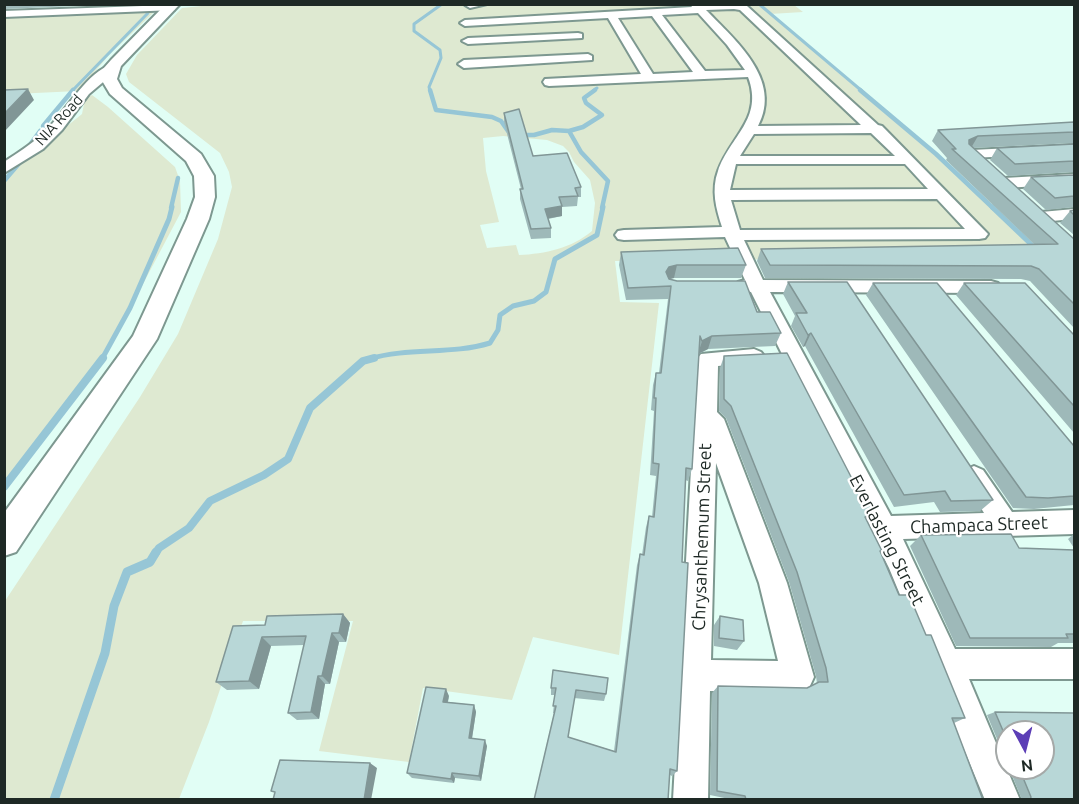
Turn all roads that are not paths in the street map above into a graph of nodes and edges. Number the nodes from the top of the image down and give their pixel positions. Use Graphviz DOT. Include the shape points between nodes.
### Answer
graph roads {
  1 [pos="70,4"];
  2 [pos="482,4"];
  3 [pos="564,4"];
  4 [pos="470,5"];
  5 [pos="172,6"];
  6 [pos="697,7"];
  7 [pos="109,8"];
  8 [pos="58,12"];
  9 [pos="655,13"];
  10 [pos="4,14"];
  11 [pos="611,15"];
  12 [pos="570,18"];
  13 [pos="465,23"];
  14 [pos="578,36"];
  15 [pos="468,41"];
  16 [pos="588,58"];
  17 [pos="464,64"];
  18 [pos="111,69"];
  19 [pos="752,73"];
  20 [pos="701,75"];
  21 [pos="650,78"];
  22 [pos="598,80"];
  23 [pos="549,82"];
  24 [pos="877,129"];
  25 [pos="749,130"];
  26 [pos="1074,149"];
  27 [pos="731,160"];
  28 [pos="909,160"];
  29 [pos="4,169"];
  30 [pos="995,176"];
  31 [pos="1074,179"];
  32 [pos="942,194"];
  33 [pos="723,195"];
  34 [pos="1074,214"];
  35 [pos="1041,216"];
  36 [pos="1058,232"];
  37 [pos="733,233"];
  38 [pos="624,235"];
  39 [pos="847,285"];
  40 [pos="722,286"];
  41 [pos="758,286"];
  42 [pos="935,286"];
  43 [pos="1010,287"];
  44 [pos="950,304"];
  45 [pos="861,305"];
  46 [pos="792,355"];
  47 [pos="708,409"];
  48 [pos="960,455"];
  49 [pos="1074,522"];
  50 [pos="1006,525"];
  51 [pos="884,528"];
  52 [pos="4,541"];
  53 [pos="946,664"];
  54 [pos="1074,664"];
  55 [pos="696,675"];
  56 [pos="690,800"];
  57 [pos="1003,800"];
  1 -- 8 [label="street"];
  2 -- 4 [label="street"];
  3 -- 12 [label="street"];
  5 -- 7 [label="street"];
  5 -- 18 [label="main road"];
  6 -- 9 [label="street"];
  6 -- 19 [label="street"];
  6 -- 24 [label="street" via="743,8"];
  7 -- 8 [label="street"];
  8 -- 10 [label="street"];
  9 -- 11 [label="street"];
  9 -- 20 [label="street"];
  11 -- 12 [label="street"];
  11 -- 21 [label="street"];
  12 -- 13 [label="street"];
  12 -- 14 [label="street"];
  14 -- 15 [label="street"];
  14 -- 16 [label="street"];
  16 -- 17 [label="street"];
  16 -- 22 [label="street"];
  18 -- 29 [label="street, NIA Road" via="85,91 43,140"];
  18 -- 52 [label="main road" via="109,79 116,91 194,158 206,186 205,197 144,339"];
  19 -- 20 [label="street"];
  19 -- 25 [label="street" via="761,107"];
  20 -- 21 [label="street"];
  21 -- 22 [label="street"];
  22 -- 23 [label="street"];
  24 -- 25 [label="street"];
  24 -- 28 [label="street"];
  25 -- 27 [label="street"];
  26 -- 30 [label="street" via="971,154"];
  27 -- 28 [label="street"];
  27 -- 33 [label="street"];
  28 -- 32 [label="street"];
  30 -- 31 [label="street"];
  30 -- 35 [label="street"];
  32 -- 33 [label="street"];
  32 -- 37 [label="street" via="979,234"];
  33 -- 37 [label="street, Everlasting Street"];
  34 -- 35 [label="street"];
  35 -- 36 [label="street"];
  37 -- 38 [label="street"];
  37 -- 41 [label="street, Everlasting Street"];
  39 -- 41 [label="street"];
  39 -- 42 [label="street"];
  39 -- 45 [label="street"];
  40 -- 41 [label="street"];
  41 -- 46 [label="street, Everlasting Street"];
  42 -- 43 [label="street"];
  42 -- 44 [label="street"];
  46 -- 47 [label="street, Chrysanthemum Street" via="708,359"];
  46 -- 51 [label="street, Everlasting Street"];
  47 -- 55 [label="street, Chrysanthemum Street"];
  47 -- 55 [label="street" via="773,584 798,677"];
  48 -- 50 [label="street"];
  49 -- 50 [label="street, Champaca Street"];
  50 -- 51 [label="street, Champaca Street"];
  51 -- 53 [label="street, Everlasting Street"];
  53 -- 54 [label="street"];
  53 -- 57 [label="street, Everlasting Street"];
  55 -- 56 [label="street, Chrysanthemum Street"];
}
